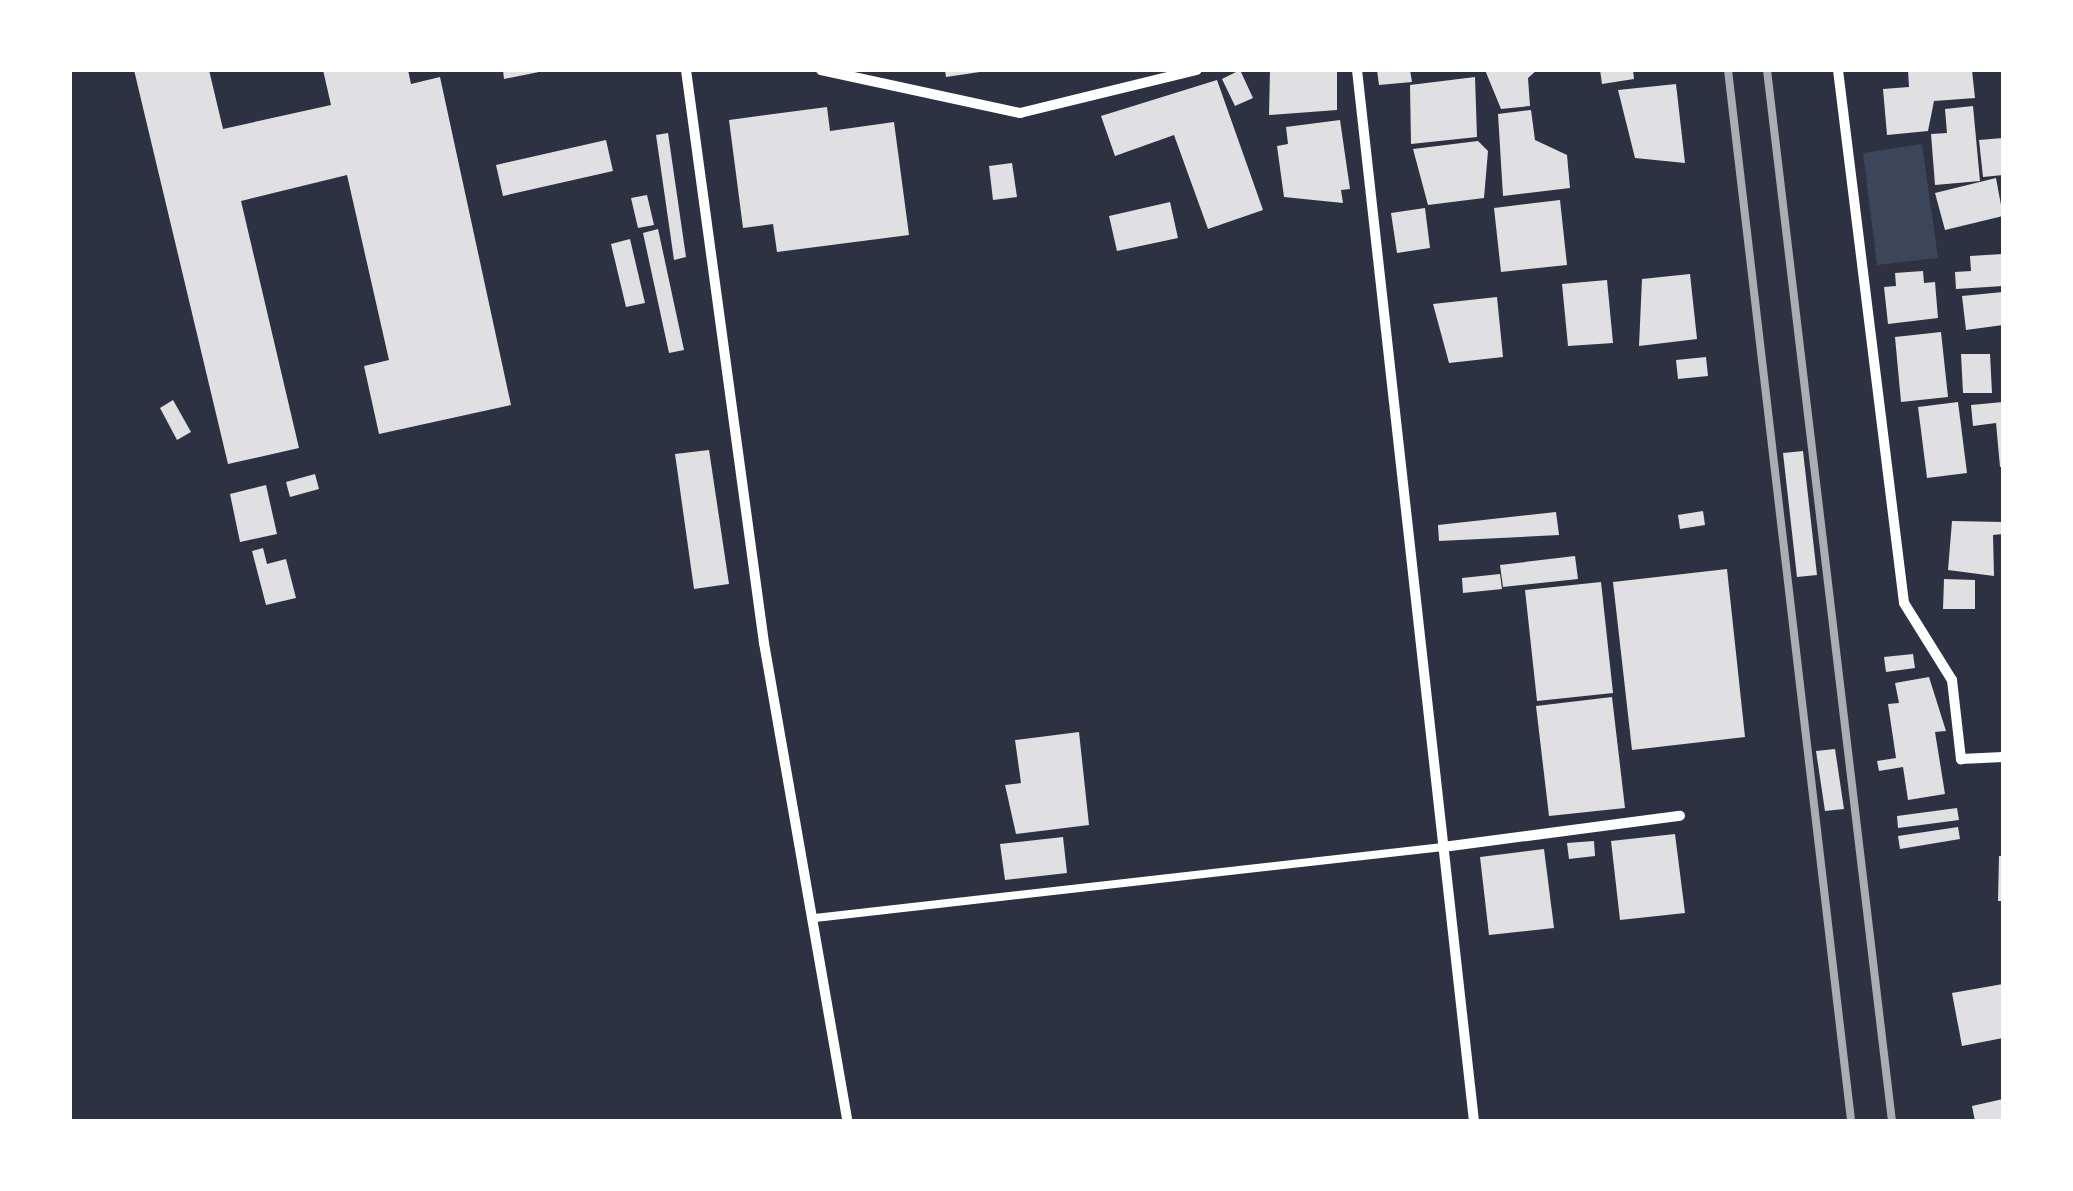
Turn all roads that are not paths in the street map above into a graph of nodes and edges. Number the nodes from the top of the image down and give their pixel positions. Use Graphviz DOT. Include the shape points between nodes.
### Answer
graph roads {
  1 [pos="686,70"];
  2 [pos="821,70"];
  3 [pos="1197,70"];
  4 [pos="1357,70"];
  5 [pos="1838,70"];
  6 [pos="869,76"];
  7 [pos="2003,757"];
  8 [pos="1680,816"];
  9 [pos="1443,847"];
  10 [pos="815,918"];
  11 [pos="848,1121"];
  12 [pos="1474,1121"];
  1 -- 10 [label="street" via="764,643"];
  2 -- 6 [label="street"];
  3 -- 6 [label="street" via="1020,113"];
  4 -- 9 [label="street"];
  5 -- 7 [label="street" via="1904,603 1952,680 1961,759"];
  8 -- 9 [label="street"];
  9 -- 10 [label="lane"];
  9 -- 12 [label="street"];
  10 -- 11 [label="street"];
}
